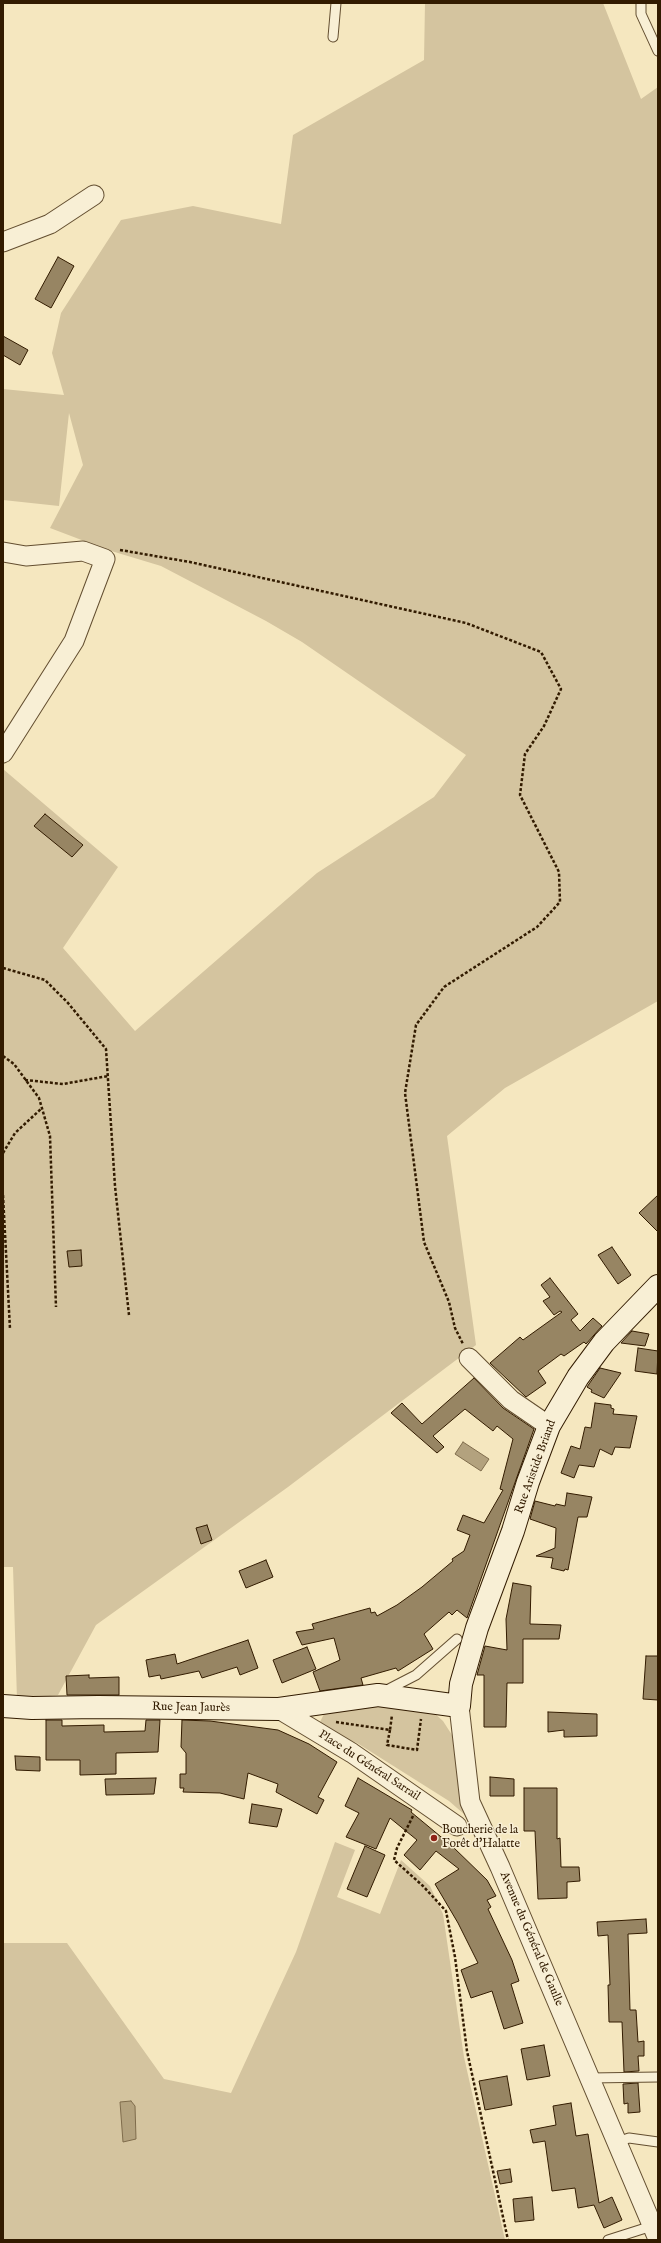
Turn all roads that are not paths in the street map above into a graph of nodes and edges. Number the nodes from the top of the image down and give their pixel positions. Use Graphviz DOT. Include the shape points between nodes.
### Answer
graph roads {
  1 [pos="336,3"];
  2 [pos="641,3"];
  3 [pos="333,37"];
  4 [pos="658,51"];
  5 [pos="94,195"];
  6 [pos="3,242"];
  7 [pos="3,552"];
  8 [pos="3,753"];
  9 [pos="658,1286"];
  10 [pos="469,1358"];
  11 [pos="549,1426"];
  12 [pos="477,1628"];
  13 [pos="457,1639"];
  14 [pos="378,1694"];
  15 [pos="3,1706"];
  16 [pos="459,1706"];
  17 [pos="279,1709"];
  18 [pos="457,1826"];
  19 [pos="658,2077"];
  20 [pos="590,2078"];
  21 [pos="617,2142"];
  22 [pos="658,2142"];
  23 [pos="655,2232"];
  24 [pos="608,2240"];
  1 -- 3 [label="lane"];
  2 -- 4 [label="lane" via="641,14"];
  5 -- 6 [label="street" via="50,224"];
  7 -- 8 [label="street" via="26,556 83,551 105,559 74,641"];
  9 -- 11 [label="street, Rue Aristide Briand" via="604,1342 578,1376"];
  10 -- 11 [label="street" via="511,1400"];
  11 -- 12 [label="street, Rue Aristide Briand"];
  12 -- 16 [label="street, Avenue du Général de Gaulle" via="461,1684"];
  13 -- 14 [label="lane" via="416,1675"];
  14 -- 16 [label="street"];
  14 -- 17 [label="street, Rue Jean Jaurès"];
  15 -- 17 [label="street, Rue Jean Jaurès"];
  16 -- 20 [label="street, Avenue du Général de Gaulle" via="470,1802"];
  17 -- 18 [label="street, Place du Général Sarrail" via="352,1753"];
  19 -- 20 [label="lane"];
  20 -- 21 [label="street, Avenue du Général de Gaulle"];
  21 -- 22 [label="lane" via="629,2138"];
  21 -- 23 [label="street, Avenue du Général de Gaulle"];
  23 -- 24 [label="lane"];
}
